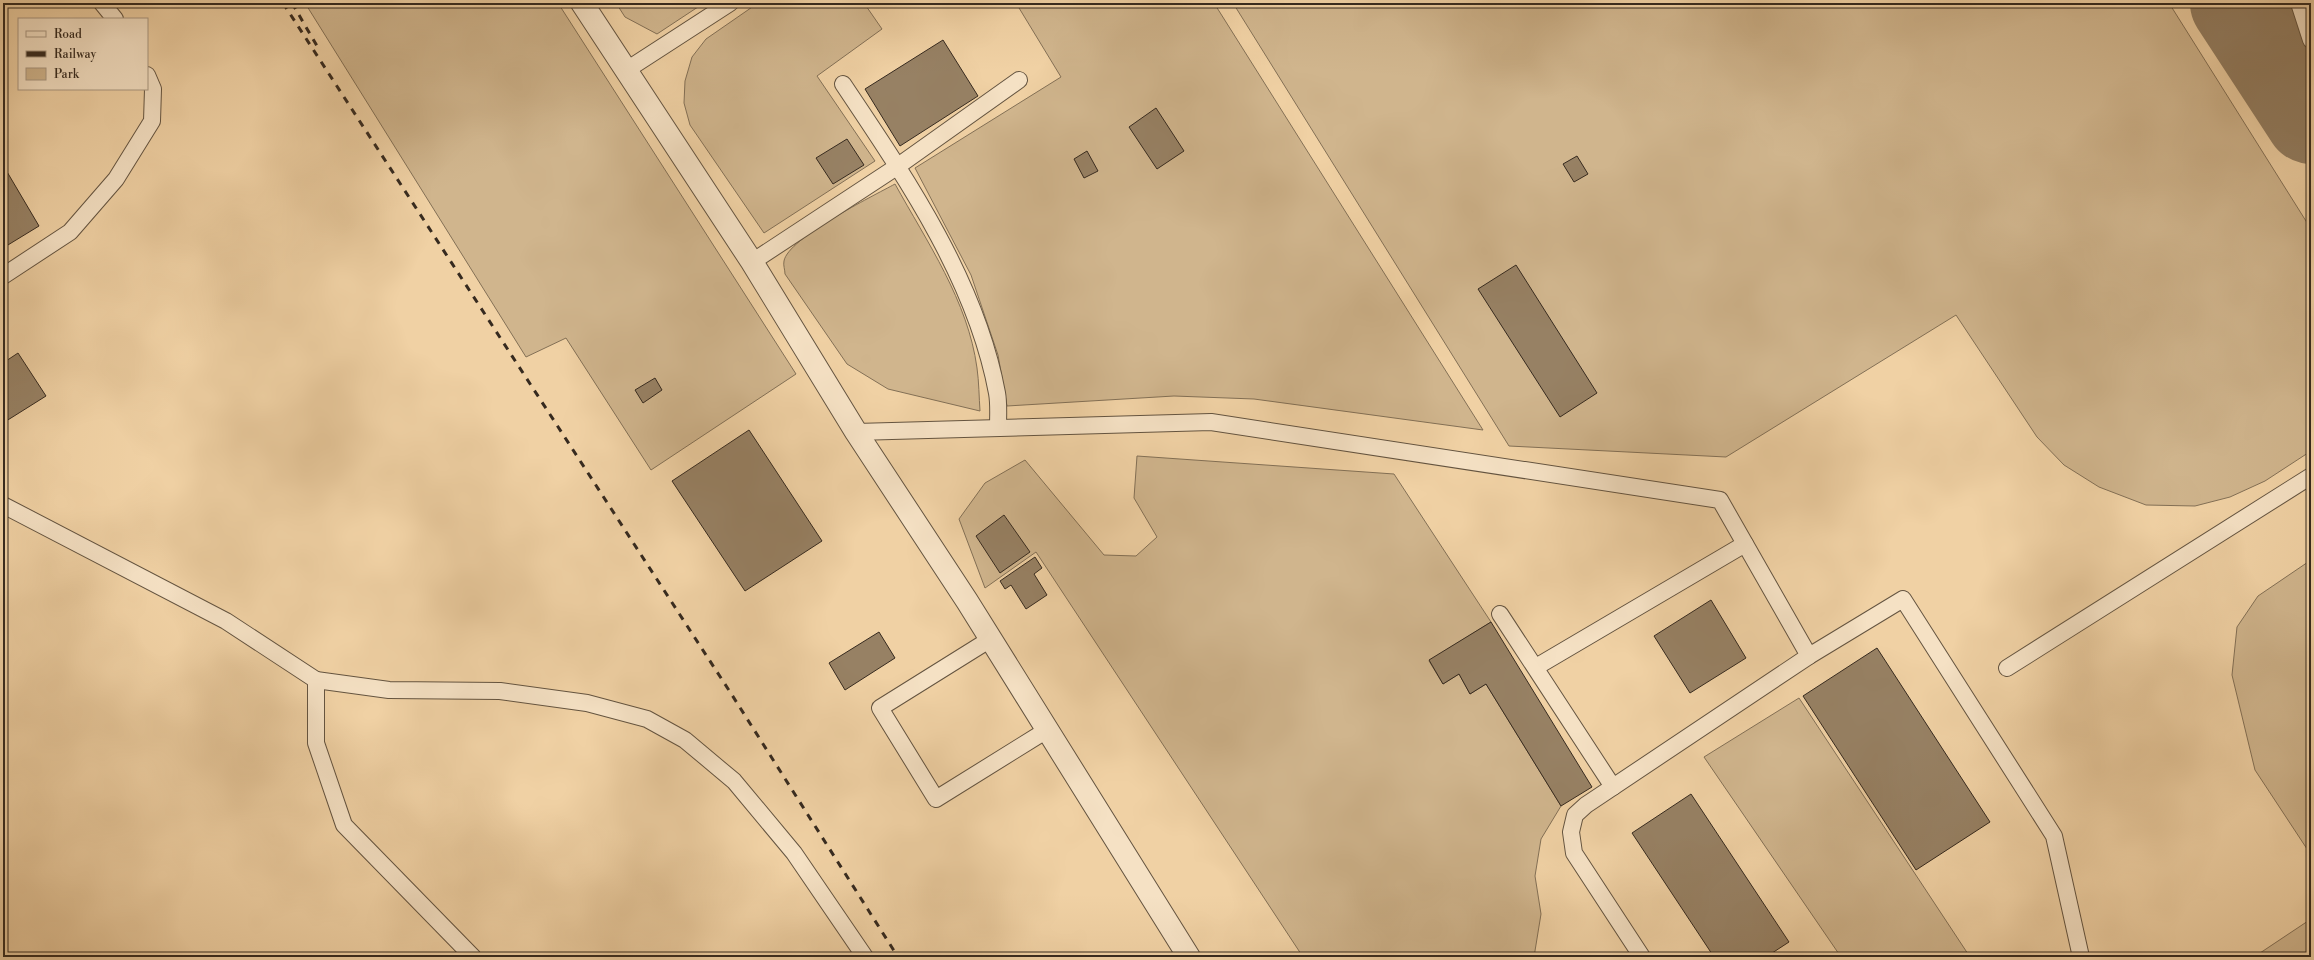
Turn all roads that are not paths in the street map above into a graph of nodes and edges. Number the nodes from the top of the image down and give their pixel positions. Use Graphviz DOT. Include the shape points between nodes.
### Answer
graph roads {
  1 [pos="102,3"];
  2 [pos="582,3"];
  3 [pos="730,3"];
  4 [pos="2299,3"];
  5 [pos="114,18"];
  6 [pos="2311,40"];
  7 [pos="625,70"];
  8 [pos="148,77"];
  9 [pos="1019,80"];
  10 [pos="843,84"];
  11 [pos="898,166"];
  12 [pos="752,262"];
  13 [pos="3,276"];
  14 [pos="998,427"];
  15 [pos="856,432"];
  16 [pos="2311,476"];
  17 [pos="3,505"];
  18 [pos="1745,544"];
  19 [pos="1500,614"];
  20 [pos="989,640"];
  21 [pos="1809,656"];
  22 [pos="1536,667"];
  23 [pos="2007,668"];
  24 [pos="316,680"];
  25 [pos="1047,730"];
  26 [pos="1613,787"];
  27 [pos="473,957"];
  28 [pos="865,957"];
  29 [pos="1189,957"];
  30 [pos="1642,957"];
  31 [pos="2081,957"];
  1 -- 5 [label="lane"];
  2 -- 7 [label="street"];
  3 -- 7 [label="lane"];
  4 -- 6 [label="lane"];
  7 -- 12 [label="street"];
  8 -- 13 [label="lane" via="153,89 152,121 116,179 70,232"];
  9 -- 11 [label="lane"];
  10 -- 11 [label="lane"];
  11 -- 12 [label="lane"];
  11 -- 14 [label="lane" via="934,227 977,320 997,394"];
  12 -- 15 [label="street"];
  14 -- 15 [label="lane"];
  14 -- 18 [label="lane" via="1211,422 1720,500"];
  15 -- 20 [label="street" via="967,601"];
  16 -- 23 [label="lane"];
  17 -- 24 [label="lane" via="226,621"];
  18 -- 21 [label="lane"];
  18 -- 22 [label="lane"];
  19 -- 22 [label="lane"];
  20 -- 25 [label="street"];
  20 -- 25 [label="lane" via="880,708 936,799"];
  21 -- 26 [label="lane"];
  21 -- 31 [label="lane" via="1903,599 2054,836"];
  22 -- 26 [label="lane"];
  24 -- 27 [label="lane" via="316,744 344,825"];
  24 -- 28 [label="lane" via="389,690 500,690 587,703 647,719 685,740 734,781 794,853"];
  25 -- 29 [label="street"];
  26 -- 30 [label="lane" via="1575,815 1571,832 1574,853"];
}
